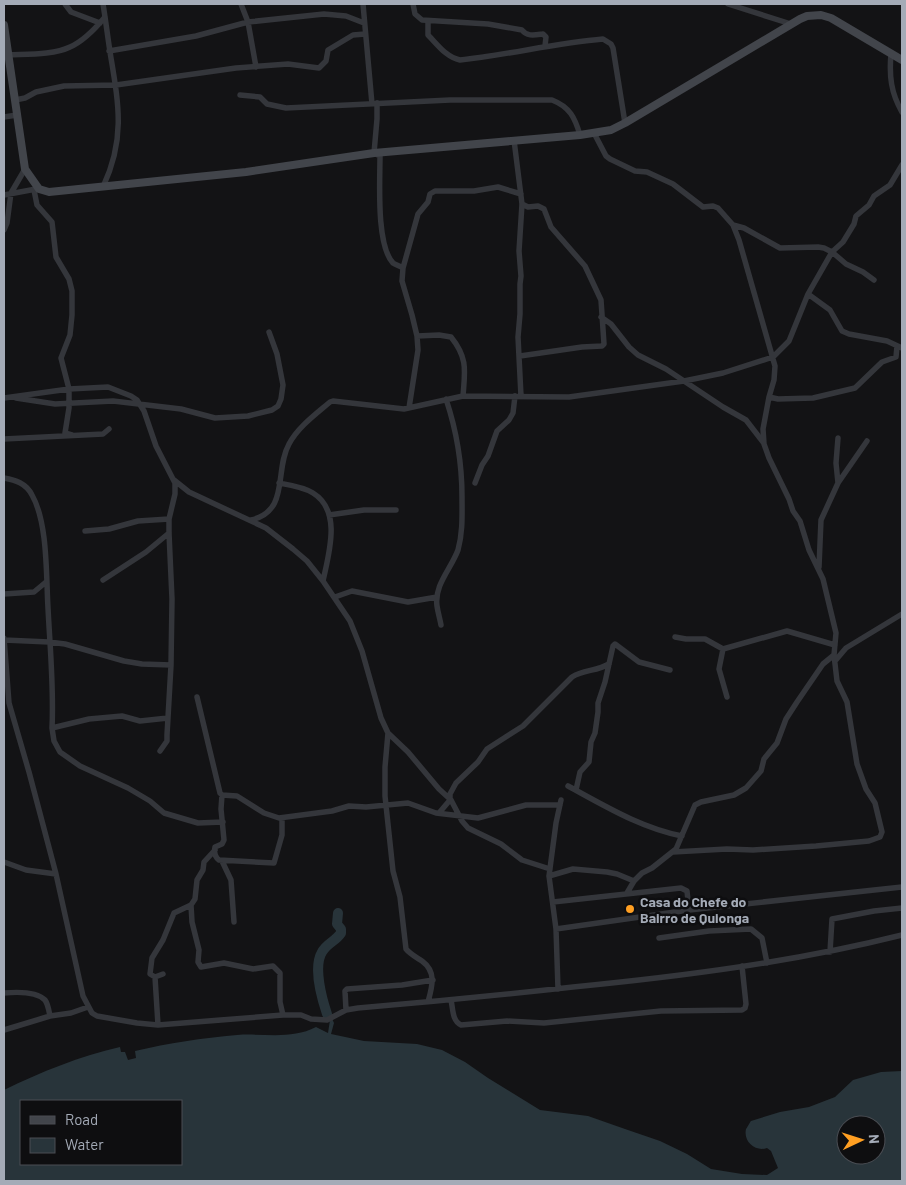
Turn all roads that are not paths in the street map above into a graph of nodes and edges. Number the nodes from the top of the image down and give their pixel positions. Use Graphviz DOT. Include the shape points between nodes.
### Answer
graph roads {
  1 [pos="65,4"];
  2 [pos="103,4"];
  3 [pos="240,4"];
  4 [pos="363,4"];
  5 [pos="413,4"];
  6 [pos="728,4"];
  7 [pos="105,17"];
  8 [pos="428,21"];
  9 [pos="248,22"];
  10 [pos="100,23"];
  11 [pos="364,23"];
  12 [pos="791,24"];
  13 [pos="4,25"];
  14 [pos="365,34"];
  15 [pos="545,46"];
  16 [pos="110,51"];
  17 [pos="891,54"];
  18 [pos="8,55"];
  19 [pos="902,60"];
  20 [pos="256,67"];
  21 [pos="116,85"];
  22 [pos="240,95"];
  23 [pos="14,100"];
  24 [pos="374,104"];
  25 [pos="902,112"];
  26 [pos="17,115"];
  27 [pos="4,117"];
  28 [pos="625,123"];
  29 [pos="594,134"];
  30 [pos="580,135"];
  31 [pos="514,140"];
  32 [pos="374,153"];
  33 [pos="902,165"];
  34 [pos="25,169"];
  35 [pos="103,187"];
  36 [pos="37,189"];
  37 [pos="11,193"];
  38 [pos="4,194"];
  39 [pos="521,194"];
  40 [pos="522,204"];
  41 [pos="733,225"];
  42 [pos="4,230"];
  43 [pos="832,252"];
  44 [pos="404,268"];
  45 [pos="874,280"];
  46 [pos="808,294"];
  47 [pos="602,317"];
  48 [pos="270,332"];
  49 [pos="417,336"];
  50 [pos="899,347"];
  51 [pos="520,356"];
  52 [pos="773,357"];
  53 [pos="684,381"];
  54 [pos="68,390"];
  55 [pos="463,396"];
  56 [pos="518,396"];
  57 [pos="11,397"];
  58 [pos="769,397"];
  59 [pos="4,398"];
  60 [pos="446,399"];
  61 [pos="69,404"];
  62 [pos="140,405"];
  63 [pos="409,408"];
  64 [pos="109,429"];
  65 [pos="72,435"];
  66 [pos="838,438"];
  67 [pos="4,439"];
  68 [pos="867,441"];
  69 [pos="764,444"];
  70 [pos="4,478"];
  71 [pos="174,480"];
  72 [pos="279,483"];
  73 [pos="476,483"];
  74 [pos="838,483"];
  75 [pos="396,510"];
  76 [pos="329,515"];
  77 [pos="169,519"];
  78 [pos="251,520"];
  79 [pos="85,531"];
  80 [pos="169,533"];
  81 [pos="819,569"];
  82 [pos="102,580"];
  83 [pos="323,580"];
  84 [pos="46,582"];
  85 [pos="4,594"];
  86 [pos="334,597"];
  87 [pos="437,597"];
  88 [pos="902,614"];
  89 [pos="442,625"];
  90 [pos="675,637"];
  91 [pos="4,639"];
  92 [pos="50,642"];
  93 [pos="835,645"];
  94 [pos="723,649"];
  95 [pos="834,658"];
  96 [pos="609,664"];
  97 [pos="171,665"];
  98 [pos="670,670"];
  99 [pos="197,697"];
  100 [pos="727,697"];
  101 [pos="168,718"];
  102 [pos="52,728"];
  103 [pos="388,733"];
  104 [pos="160,750"];
  105 [pos="568,786"];
  106 [pos="576,790"];
  107 [pos="222,795"];
  108 [pos="450,798"];
  109 [pos="386,804"];
  110 [pos="439,813"];
  111 [pos="460,816"];
  112 [pos="282,818"];
  113 [pos="223,822"];
  114 [pos="682,836"];
  115 [pos="214,850"];
  116 [pos="673,852"];
  117 [pos="222,861"];
  118 [pos="4,862"];
  119 [pos="12,866"];
  120 [pos="4,869"];
  121 [pos="550,869"];
  122 [pos="56,874"];
  123 [pos="549,876"];
  124 [pos="634,881"];
  125 [pos="902,887"];
  126 [pos="626,893"];
  127 [pos="553,902"];
  128 [pos="191,905"];
  129 [pos="902,908"];
  130 [pos="689,910"];
  131 [pos="234,922"];
  132 [pos="556,929"];
  133 [pos="902,935"];
  134 [pos="659,938"];
  135 [pos="830,952"];
  136 [pos="767,963"];
  137 [pos="742,966"];
  138 [pos="163,974"];
  139 [pos="155,977"];
  140 [pos="433,980"];
  141 [pos="558,989"];
  142 [pos="4,993"];
  143 [pos="451,1000"];
  144 [pos="428,1002"];
  145 [pos="88,1007"];
  146 [pos="346,1010"];
  147 [pos="283,1015"];
  148 [pos="50,1016"];
  149 [pos="158,1025"];
  150 [pos="4,1030"];
  1 -- 10 [label="street" via="72,12"];
  2 -- 7 [label="street"];
  3 -- 9 [label="street"];
  4 -- 11 [label="street"];
  5 -- 8 [label="street" via="418,18"];
  6 -- 12 [label="street"];
  7 -- 10 [label="street"];
  7 -- 16 [label="street"];
  8 -- 15 [label="street" via="488,24 522,30 529,35 543,34"];
  8 -- 15 [label="street" via="428,35 439,48 460,60"];
  9 -- 11 [label="street" via="324,14 346,16"];
  9 -- 16 [label="street" via="196,36"];
  9 -- 20 [label="street"];
  10 -- 18 [label="street" via="69,48"];
  11 -- 14 [label="street"];
  12 -- 17 [label="main road" via="807,16 831,18"];
  12 -- 28 [label="main road"];
  13 -- 18 [label="main road"];
  14 -- 20 [label="street" via="353,35 328,50 326,62 319,68 288,64"];
  14 -- 24 [label="street"];
  15 -- 28 [label="street" via="604,39 611,44"];
  16 -- 21 [label="street"];
  17 -- 19 [label="main road"];
  17 -- 25 [label="street" via="891,84"];
  18 -- 23 [label="main road"];
  20 -- 21 [label="street"];
  21 -- 23 [label="street" via="64,86"];
  21 -- 35 [label="street" via="118,141"];
  22 -- 24 [label="street" via="260,97 267,104 286,108"];
  23 -- 26 [label="main road"];
  24 -- 30 [label="street" via="552,100 573,115"];
  24 -- 32 [label="street" via="378,120"];
  26 -- 27 [label="street"];
  26 -- 34 [label="main road"];
  28 -- 29 [label="main road"];
  29 -- 30 [label="main road"];
  29 -- 41 [label="street" via="610,159 673,184 703,207 718,208"];
  30 -- 31 [label="main road"];
  31 -- 32 [label="main road"];
  31 -- 39 [label="street"];
  32 -- 35 [label="main road" via="255,171"];
  32 -- 44 [label="street" via="380,156 381,221 386,250 394,263"];
  33 -- 43 [label="street" via="890,185 874,196 856,216 843,242"];
  34 -- 36 [label="main road"];
  34 -- 37 [label="street"];
  35 -- 36 [label="main road" via="54,192"];
  36 -- 37 [label="street"];
  36 -- 54 [label="street" via="38,205 52,222 56,257 72,291 70,335 61,361"];
  37 -- 38 [label="street"];
  37 -- 42 [label="street"];
  39 -- 40 [label="street"];
  39 -- 44 [label="street" via="498,187 430,194 418,214"];
  40 -- 47 [label="street" via="544,209 559,238 582,261 599,294"];
  40 -- 51 [label="street"];
  41 -- 43 [label="street" via="780,248 818,247"];
  41 -- 52 [label="street"];
  43 -- 45 [label="street"];
  43 -- 46 [label="street"];
  44 -- 49 [label="street" via="402,281"];
  46 -- 50 [label="street" via="830,310 842,331 887,341"];
  46 -- 52 [label="street" via="789,341"];
  47 -- 51 [label="street" via="602,346"];
  47 -- 53 [label="street" via="629,348"];
  48 -- 62 [label="street" via="283,385 278,406 272,410 248,416 215,418 181,409"];
  49 -- 55 [label="street" via="451,337 458,346 465,364"];
  49 -- 63 [label="street" via="418,350"];
  50 -- 58 [label="street" via="896,357 882,362 855,388 812,398"];
  51 -- 56 [label="street"];
  52 -- 53 [label="street"];
  52 -- 58 [label="street" via="774,380"];
  53 -- 56 [label="street" via="569,396"];
  53 -- 69 [label="street" via="749,422"];
  54 -- 57 [label="street"];
  54 -- 61 [label="street"];
  54 -- 62 [label="street" via="108,386 131,396"];
  55 -- 56 [label="street"];
  55 -- 60 [label="street"];
  56 -- 73 [label="street" via="513,413 497,431"];
  57 -- 59 [label="street"];
  57 -- 61 [label="street"];
  58 -- 69 [label="street" via="763,429"];
  60 -- 63 [label="street"];
  60 -- 87 [label="street" via="460,453 463,517 458,550"];
  61 -- 62 [label="street" via="112,401"];
  61 -- 65 [label="street" via="65,433"];
  62 -- 71 [label="street"];
  63 -- 72 [label="street" via="330,402 289,444"];
  64 -- 65 [label="street" via="103,434"];
  65 -- 67 [label="street"];
  66 -- 74 [label="street"];
  68 -- 74 [label="street"];
  69 -- 81 [label="street"];
  70 -- 84 [label="street" via="21,482 34,499 42,526"];
  71 -- 77 [label="street" via="175,494"];
  71 -- 78 [label="street" via="189,492"];
  72 -- 76 [label="street" via="312,492 327,508"];
  72 -- 78 [label="street" via="277,501 272,508 264,516"];
  74 -- 81 [label="street" via="820,520"];
  75 -- 76 [label="street"];
  76 -- 83 [label="street" via="331,536"];
  77 -- 79 [label="street"];
  77 -- 80 [label="street"];
  78 -- 83 [label="street" via="293,549"];
  80 -- 82 [label="street" via="141,556"];
  80 -- 97 [label="street"];
  81 -- 93 [label="street" via="835,625"];
  83 -- 86 [label="street"];
  84 -- 85 [label="street" via="34,592"];
  84 -- 92 [label="street"];
  86 -- 87 [label="street" via="352,591 408,602"];
  86 -- 103 [label="street" via="350,621 362,651"];
  87 -- 89 [label="street"];
  88 -- 95 [label="street"];
  90 -- 94 [label="street" via="704,639"];
  91 -- 92 [label="street"];
  91 -- 122 [label="street" via="9,703"];
  92 -- 97 [label="street" via="124,661"];
  92 -- 102 [label="street"];
  93 -- 94 [label="street" via="788,630"];
  93 -- 95 [label="street"];
  94 -- 100 [label="street" via="719,669"];
  95 -- 114 [label="street" via="823,664 786,719 777,743 763,760 761,771 746,788 734,795 695,805"];
  95 -- 116 [label="street" via="837,681 848,705 857,764 866,789 876,803 882,832 880,837 816,846"];
  96 -- 98 [label="street" via="616,644 639,662"];
  96 -- 106 [label="street" via="598,703 589,762 580,772"];
  96 -- 108 [label="street" via="572,677 523,726 487,749 456,783"];
  97 -- 101 [label="street"];
  99 -- 107 [label="street"];
  101 -- 102 [label="street" via="140,721 122,716 89,719"];
  101 -- 104 [label="street" via="166,741"];
  102 -- 113 [label="street" via="60,752 80,766 142,797 164,813 198,823"];
  103 -- 108 [label="street"];
  103 -- 109 [label="street" via="384,785"];
  105 -- 106 [label="street"];
  106 -- 114 [label="street" via="636,822"];
  107 -- 112 [label="street" via="237,796 264,813"];
  107 -- 113 [label="street" via="220,809"];
  108 -- 110 [label="street"];
  108 -- 111 [label="street"];
  109 -- 110 [label="street" via="408,803"];
  109 -- 112 [label="street" via="348,806"];
  109 -- 140 [label="street" via="404,944 408,952 429,967"];
  110 -- 111 [label="street"];
  111 -- 121 [label="street" via="468,828 501,844 522,860"];
  111 -- 121 [label="street" via="478,818 526,805 560,803"];
  112 -- 117 [label="street" via="282,835 274,864"];
  113 -- 115 [label="street" via="224,842"];
  114 -- 116 [label="street"];
  115 -- 117 [label="street" via="216,858"];
  115 -- 128 [label="street" via="204,862"];
  116 -- 124 [label="street"];
  117 -- 131 [label="street" via="231,880"];
  118 -- 119 [label="street"];
  119 -- 120 [label="street"];
  119 -- 122 [label="street"];
  121 -- 123 [label="street"];
  122 -- 145 [label="street"];
  123 -- 124 [label="street" via="573,869 607,872"];
  123 -- 127 [label="street"];
  124 -- 126 [label="street"];
  125 -- 130 [label="street"];
  126 -- 127 [label="street"];
  126 -- 130 [label="street" via="684,889 689,894"];
  127 -- 132 [label="street"];
  128 -- 139 [label="street" via="174,913 151,962 150,974"];
  128 -- 147 [label="street" via="201,966 224,963 253,969 273,966 280,972"];
  129 -- 135 [label="street" via="832,919"];
  130 -- 132 [label="street"];
  132 -- 141 [label="street"];
  133 -- 135 [label="street"];
  134 -- 136 [label="street" via="752,928 762,938"];
  135 -- 136 [label="street"];
  136 -- 137 [label="street"];
  137 -- 141 [label="street"];
  137 -- 143 [label="street" via="746,1004 742,1010 662,1011 561,1022 508,1021 461,1025 455,1019"];
  138 -- 139 [label="street"];
  139 -- 149 [label="street"];
  140 -- 144 [label="street"];
  140 -- 146 [label="street" via="347,989"];
  141 -- 143 [label="street"];
  142 -- 148 [label="street" via="25,993 44,999"];
  143 -- 144 [label="street"];
  144 -- 146 [label="street"];
  145 -- 148 [label="street"];
  145 -- 149 [label="street" via="101,1018"];
  146 -- 147 [label="street" via="327,1020"];
  147 -- 149 [label="street"];
  148 -- 150 [label="street"];
}
